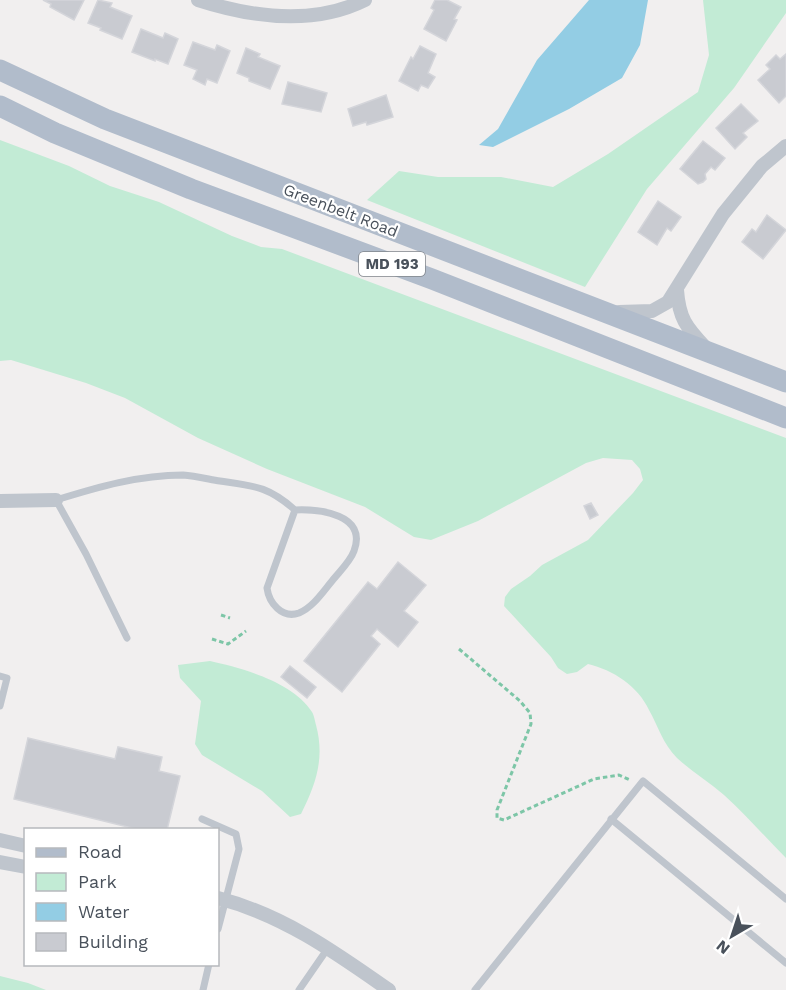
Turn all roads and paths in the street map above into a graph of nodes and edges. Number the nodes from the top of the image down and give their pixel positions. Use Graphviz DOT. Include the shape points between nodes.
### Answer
graph roads {
  1 [pos="198,0"];
  2 [pos="365,0"];
  3 [pos="0,70"];
  4 [pos="0,106"];
  5 [pos="786,146"];
  6 [pos="677,290"];
  7 [pos="602,311"];
  8 [pos="710,353"];
  9 [pos="742,365"];
  10 [pos="786,382"];
  11 [pos="731,396"];
  12 [pos="786,418"];
  13 [pos="56,500"];
  14 [pos="0,501"];
  15 [pos="295,510"];
  16 [pos="221,615"];
  17 [pos="230,618"];
  18 [pos="246,631"];
  19 [pos="127,638"];
  20 [pos="212,639"];
  21 [pos="459,649"];
  22 [pos="0,676"];
  23 [pos="0,706"];
  24 [pos="632,781"];
  25 [pos="202,819"];
  26 [pos="611,819"];
  27 [pos="0,840"];
  28 [pos="24,846"];
  29 [pos="0,862"];
  30 [pos="24,867"];
  31 [pos="221,899"];
  32 [pos="786,899"];
  33 [pos="219,919"];
  34 [pos="328,947"];
  35 [pos="786,963"];
  36 [pos="209,966"];
  37 [pos="203,990"];
  38 [pos="298,990"];
  39 [pos="389,990"];
  40 [pos="475,990"];
  1 -- 2 [label="street" via="244,12 288,16 328,12"];
  3 -- 7 [label="main road, Greenbelt Road / MD 193" via="105,119"];
  4 -- 11 [label="main road, Greenbelt Road / MD 193" via="191,189"];
  5 -- 6 [label="street" via="762,166 723,214"];
  6 -- 7 [label="street" via="668,302 652,311"];
  6 -- 8 [label="street" via="678,307 686,327"];
  7 -- 8 [label="main road, Greenbelt Road / MD 193"];
  8 -- 9 [label="main road, Greenbelt Road / MD 193"];
  9 -- 10 [label="main road, Greenbelt Road / MD 193"];
  9 -- 11 [label="main road"];
  11 -- 12 [label="main road, Greenbelt Road / MD 193"];
  13 -- 14 [label="street"];
  13 -- 15 [label="lane" via="114,482 184,475 264,489"];
  13 -- 19 [label="lane"];
  15 -- 15 [label="lane" via="267,588 272,604 287,614 297,613 318,599 349,560 356,541 353,528 341,516"];
  16 -- 17 [label="path"];
  18 -- 20 [label="path" via="228,644"];
  21 -- 24 [label="path" via="530,713 531,724 497,818 504,820 594,779 620,775"];
  22 -- 23 [label="lane" via="7,678"];
  25 -- 31 [label="lane" via="236,834 239,849"];
  26 -- 32 [label="lane" via="643,781"];
  26 -- 35 [label="lane"];
  26 -- 40 [label="lane"];
  27 -- 28 [label="street"];
  29 -- 30 [label="street"];
  31 -- 33 [label="lane"];
  31 -- 34 [label="street" via="291,926"];
  34 -- 38 [label="lane"];
  34 -- 39 [label="street"];
  36 -- 37 [label="lane"];
}
